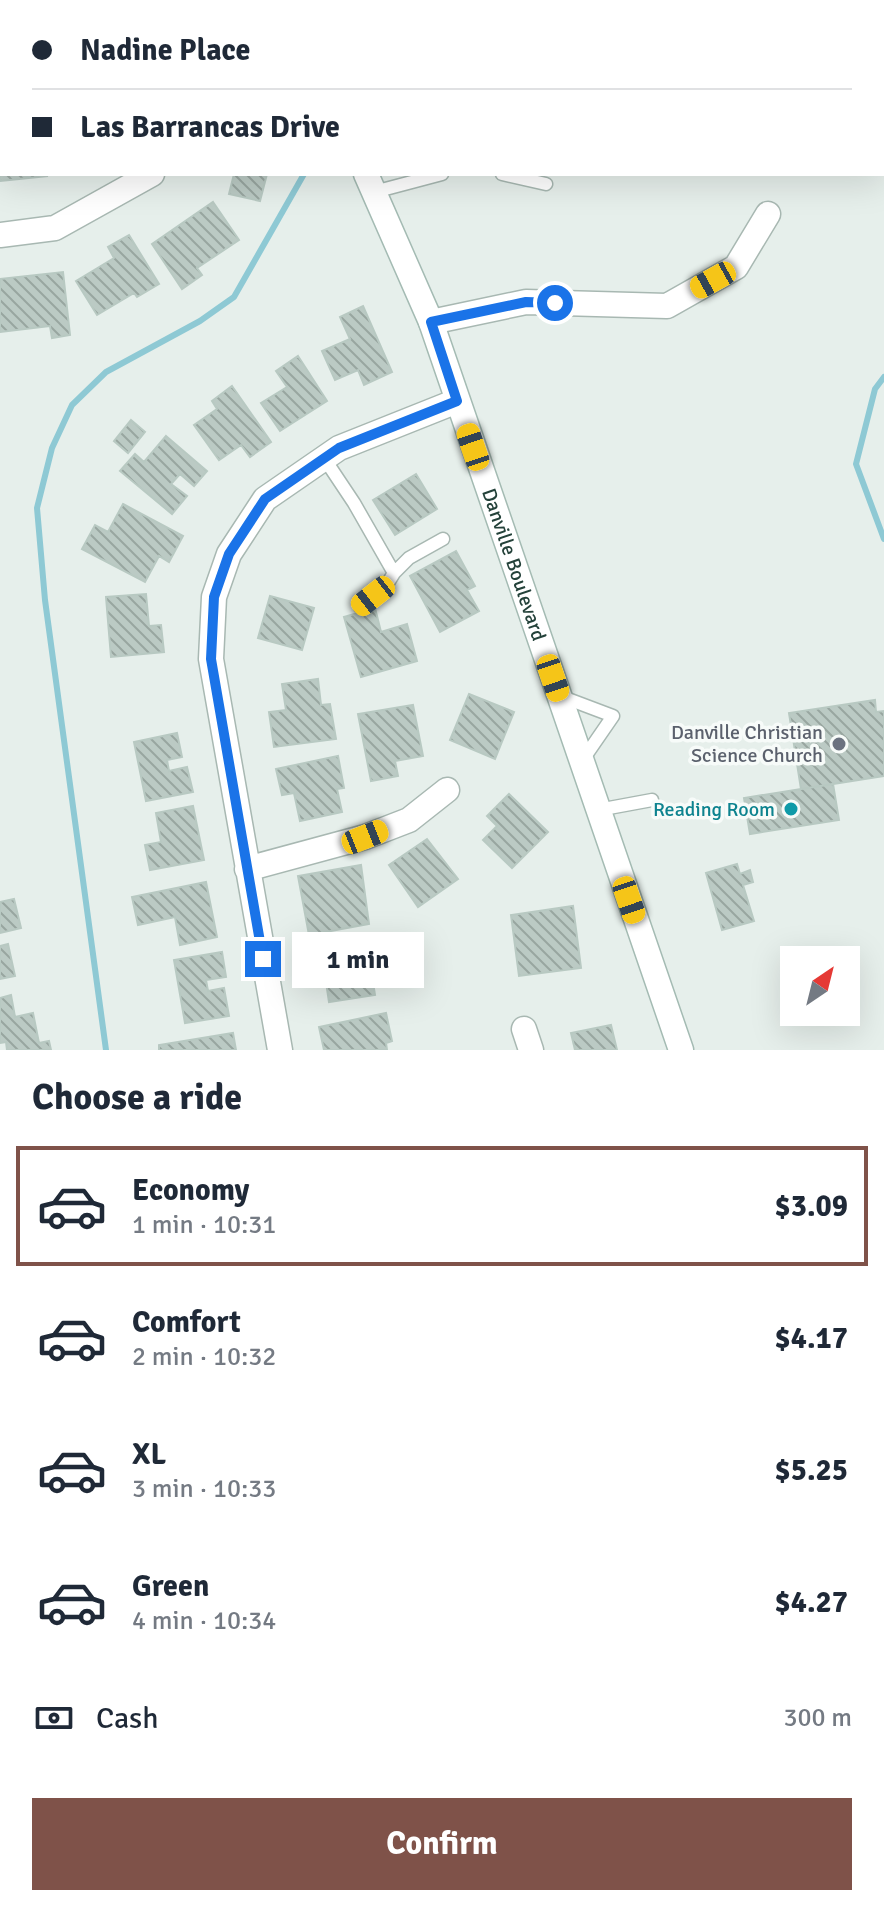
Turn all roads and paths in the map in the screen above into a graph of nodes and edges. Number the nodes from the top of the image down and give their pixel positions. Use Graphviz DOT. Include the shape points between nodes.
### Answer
graph roads {
  1 [pos="148,176"];
  2 [pos="426,176"];
  3 [pos="511,176"];
  4 [pos="370,183"];
  5 [pos="546,184"];
  6 [pos="768,214"];
  7 [pos="0,235"];
  8 [pos="431,322"];
  9 [pos="457,401"];
  10 [pos="324,458"];
  11 [pos="443,539"];
  12 [pos="394,573"];
  13 [pos="360,607"];
  14 [pos="560,696"];
  15 [pos="582,761"];
  16 [pos="447,790"];
  17 [pos="652,800"];
  18 [pos="598,810"];
  19 [pos="247,869"];
  20 [pos="280,1050"];
  21 [pos="681,1050"];
  1 -- 7 [label="street" via="55,228"];
  2 -- 4 [label="lane"];
  3 -- 5 [label="lane"];
  4 -- 8 [label="street, Danville Boulevard"];
  6 -- 8 [label="street" via="736,267 667,306 526,302"];
  8 -- 9 [label="street, Danville Boulevard"];
  9 -- 10 [label="street"];
  9 -- 14 [label="street, Danville Boulevard"];
  10 -- 12 [label="lane"];
  10 -- 19 [label="street" via="265,499 229,554 214,597 211,659"];
  11 -- 12 [label="lane"];
  12 -- 13 [label="lane"];
  14 -- 15 [label="street, Danville Boulevard"];
  14 -- 15 [label="lane" via="613,716"];
  15 -- 18 [label="street, Danville Boulevard"];
  16 -- 19 [label="street" via="409,820"];
  17 -- 18 [label="lane"];
  18 -- 21 [label="street, Danville Boulevard"];
  19 -- 20 [label="street"];
}
